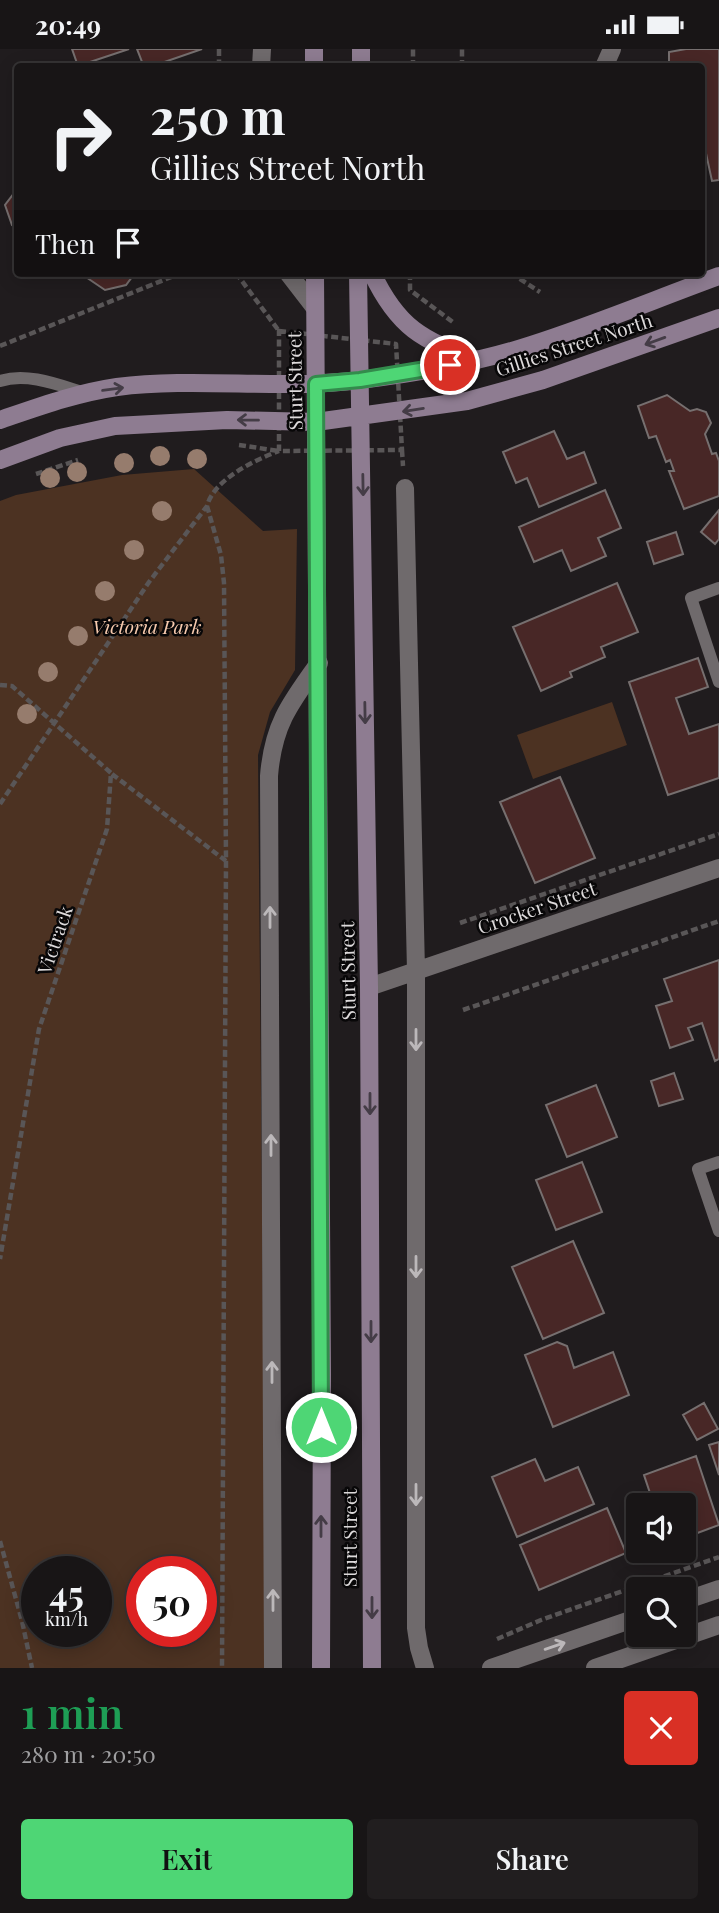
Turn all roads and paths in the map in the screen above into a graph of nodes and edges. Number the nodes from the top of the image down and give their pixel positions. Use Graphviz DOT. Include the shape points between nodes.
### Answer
graph roads {
  1 [pos="719,276"];
  2 [pos="171,277"];
  3 [pos="239,277"];
  4 [pos="291,277"];
  5 [pos="315,277"];
  6 [pos="358,277"];
  7 [pos="374,277"];
  8 [pos="410,277"];
  9 [pos="518,277"];
  10 [pos="540,292"];
  11 [pos="315,308"];
  12 [pos="719,318"];
  13 [pos="454,323"];
  14 [pos="279,331"];
  15 [pos="378,342"];
  16 [pos="0,346"];
  17 [pos="396,353"];
  18 [pos="477,360"];
  19 [pos="0,366"];
  20 [pos="3,380"];
  21 [pos="360,380"];
  22 [pos="316,384"];
  23 [pos="85,393"];
  24 [pos="362,417"];
  25 [pos="0,421"];
  26 [pos="316,422"];
  27 [pos="229,445"];
  28 [pos="81,459"];
  29 [pos="0,460"];
  30 [pos="34,475"];
  31 [pos="405,488"];
  32 [pos="207,506"];
  33 [pos="719,588"];
  34 [pos="319,663"];
  35 [pos="719,682"];
  36 [pos="0,685"];
  37 [pos="56,722"];
  38 [pos="111,773"];
  39 [pos="0,804"];
  40 [pos="719,834"];
  41 [pos="226,862"];
  42 [pos="719,869"];
  43 [pos="719,921"];
  44 [pos="460,923"];
  45 [pos="416,971"];
  46 [pos="369,987"];
  47 [pos="463,1010"];
  48 [pos="719,1162"];
  49 [pos="719,1231"];
  50 [pos="0,1259"];
  51 [pos="0,1541"];
  52 [pos="719,1557"];
  53 [pos="719,1589"];
  54 [pos="696,1597"];
  55 [pos="626,1621"];
  56 [pos="719,1625"];
  57 [pos="494,1640"];
  58 [pos="32,1668"];
  59 [pos="222,1668"];
  60 [pos="273,1668"];
  61 [pos="321,1668"];
  62 [pos="372,1668"];
  63 [pos="425,1668"];
  64 [pos="491,1668"];
  65 [pos="595,1668"];
  1 -- 18 [label="main road, Gillies Street North"];
  2 -- 16 [label="path"];
  3 -- 14 [label="path"];
  4 -- 11 [label="street, Sturt Street"];
  5 -- 11 [label="main road, Sturt Street"];
  6 -- 21 [label="main road, Sturt Street"];
  7 -- 18 [label="main road" via="384,296 418,335"];
  8 -- 13 [label="path" via="410,290"];
  9 -- 10 [label="path"];
  11 -- 22 [label="main road, Sturt Street"];
  12 -- 24 [label="main road, Gillies Street North, one-way" via="480,398"];
  15 -- 17 [label="path" via="396,344"];
  18 -- 21 [label="main road, Gillies Street North"];
  19 -- 20 [label="lane"];
  20 -- 23 [label="lane" via="39,380"];
  21 -- 22 [label="main road, Gillies Street North"];
  21 -- 24 [label="main road, Sturt Street"];
  23 -- 22 [label="main road, Gillies Street North, one-way" via="147,385"];
  22 -- 26 [label="main road, Sturt Street"];
  23 -- 25 [label="main road, Gillies Street North"];
  24 -- 26 [label="main road, Gillies Street North"];
  24 -- 46 [label="main road, Sturt Street, one-way"];
  26 -- 29 [label="main road, Gillies Street North, one-way" via="227,420 115,426 60,438"];
  26 -- 34 [label="main road, Sturt Street"];
  27 -- 32 [label="path" via="279,451 218,485"];
  28 -- 30 [label="path"];
  31 -- 45 [label="street"];
  32 -- 37 [label="path" via="149,582"];
  32 -- 41 [label="path" via="224,583"];
  33 -- 35 [label="lane" via="691,598"];
  60 -- 34 [label="street, one-way" via="269,776 277,730"];
  61 -- 34 [label="main road, Sturt Street, one-way"];
  36 -- 37 [label="path" via="12,686"];
  37 -- 38 [label="path"];
  37 -- 39 [label="path"];
  38 -- 41 [label="path"];
  38 -- 50 [label="path, Victrack" via="107,829 39,1029"];
  40 -- 44 [label="path"];
  41 -- 59 [label="path"];
  42 -- 45 [label="street, Crocker Street"];
  43 -- 47 [label="path"];
  45 -- 46 [label="street, Crocker Street"];
  45 -- 63 [label="street, one-way" via="416,1628"];
  46 -- 62 [label="main road, Sturt Street, one-way"];
  48 -- 49 [label="lane" via="698,1169"];
  51 -- 58 [label="path"];
  52 -- 57 [label="path"];
  53 -- 54 [label="street"];
  64 -- 55 [label="street, one-way"];
  56 -- 65 [label="street"];
}
